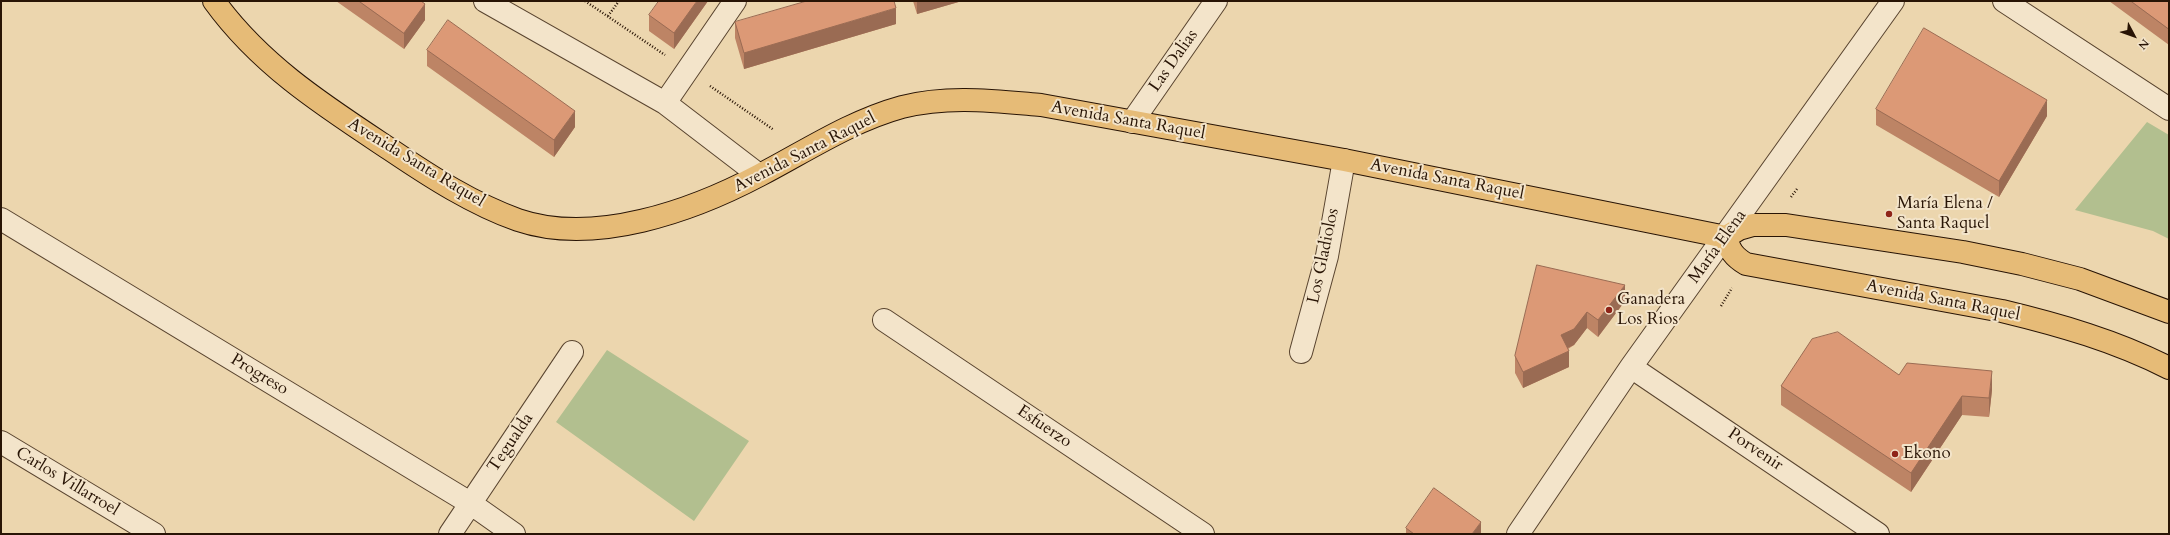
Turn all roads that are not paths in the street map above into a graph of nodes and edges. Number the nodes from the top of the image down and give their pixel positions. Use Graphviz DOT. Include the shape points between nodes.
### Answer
graph roads {
  1 [pos="214,1"];
  2 [pos="736,1"];
  3 [pos="1216,1"];
  4 [pos="1893,1"];
  5 [pos="2004,1"];
  6 [pos="499,4"];
  7 [pos="665,103"];
  8 [pos="2169,109"];
  9 [pos="1132,122"];
  10 [pos="1344,160"];
  11 [pos="760,176"];
  12 [pos="1,220"];
  13 [pos="1726,237"];
  14 [pos="2169,312"];
  15 [pos="884,320"];
  16 [pos="572,352"];
  17 [pos="1302,352"];
  18 [pos="1631,367"];
  19 [pos="2169,368"];
  20 [pos="1,442"];
  21 [pos="470,503"];
  22 [pos="154,534"];
  23 [pos="450,534"];
  24 [pos="514,534"];
  25 [pos="1203,534"];
  26 [pos="1518,534"];
  27 [pos="1878,534"];
  1 -- 11 [label="main road, Avenida Santa Raquel" via="243,37 266,60 327,107 456,191 520,220 569,229 636,222 704,203"];
  2 -- 7 [label="street"];
  3 -- 9 [label="street, Las Dalias"];
  4 -- 13 [label="street, María Elena"];
  5 -- 8 [label="street"];
  6 -- 7 [label="street"];
  7 -- 11 [label="street"];
  9 -- 10 [label="main road, Avenida Santa Raquel"];
  9 -- 11 [label="main road, Avenida Santa Raquel" via="1034,105 962,99 933,101 872,117"];
  10 -- 13 [label="main road, Avenida Santa Raquel"];
  10 -- 17 [label="street, Los Gladiolos" via="1327,256"];
  12 -- 21 [label="street, Progreso"];
  13 -- 14 [label="main road" via="1754,225 1781,225 1963,252 2080,279"];
  13 -- 18 [label="street, María Elena"];
  13 -- 19 [label="main road, Avenida Santa Raquel" via="1728,247 1734,256 1746,264 2044,321 2123,347"];
  15 -- 25 [label="street, Esfuerzo"];
  16 -- 21 [label="street, Tegualda"];
  18 -- 26 [label="street, María Elena"];
  18 -- 27 [label="street, Porvenir"];
  20 -- 22 [label="street, Carlos Villarroel"];
  21 -- 23 [label="street, Tegualda"];
  21 -- 24 [label="street, Progreso"];
}
